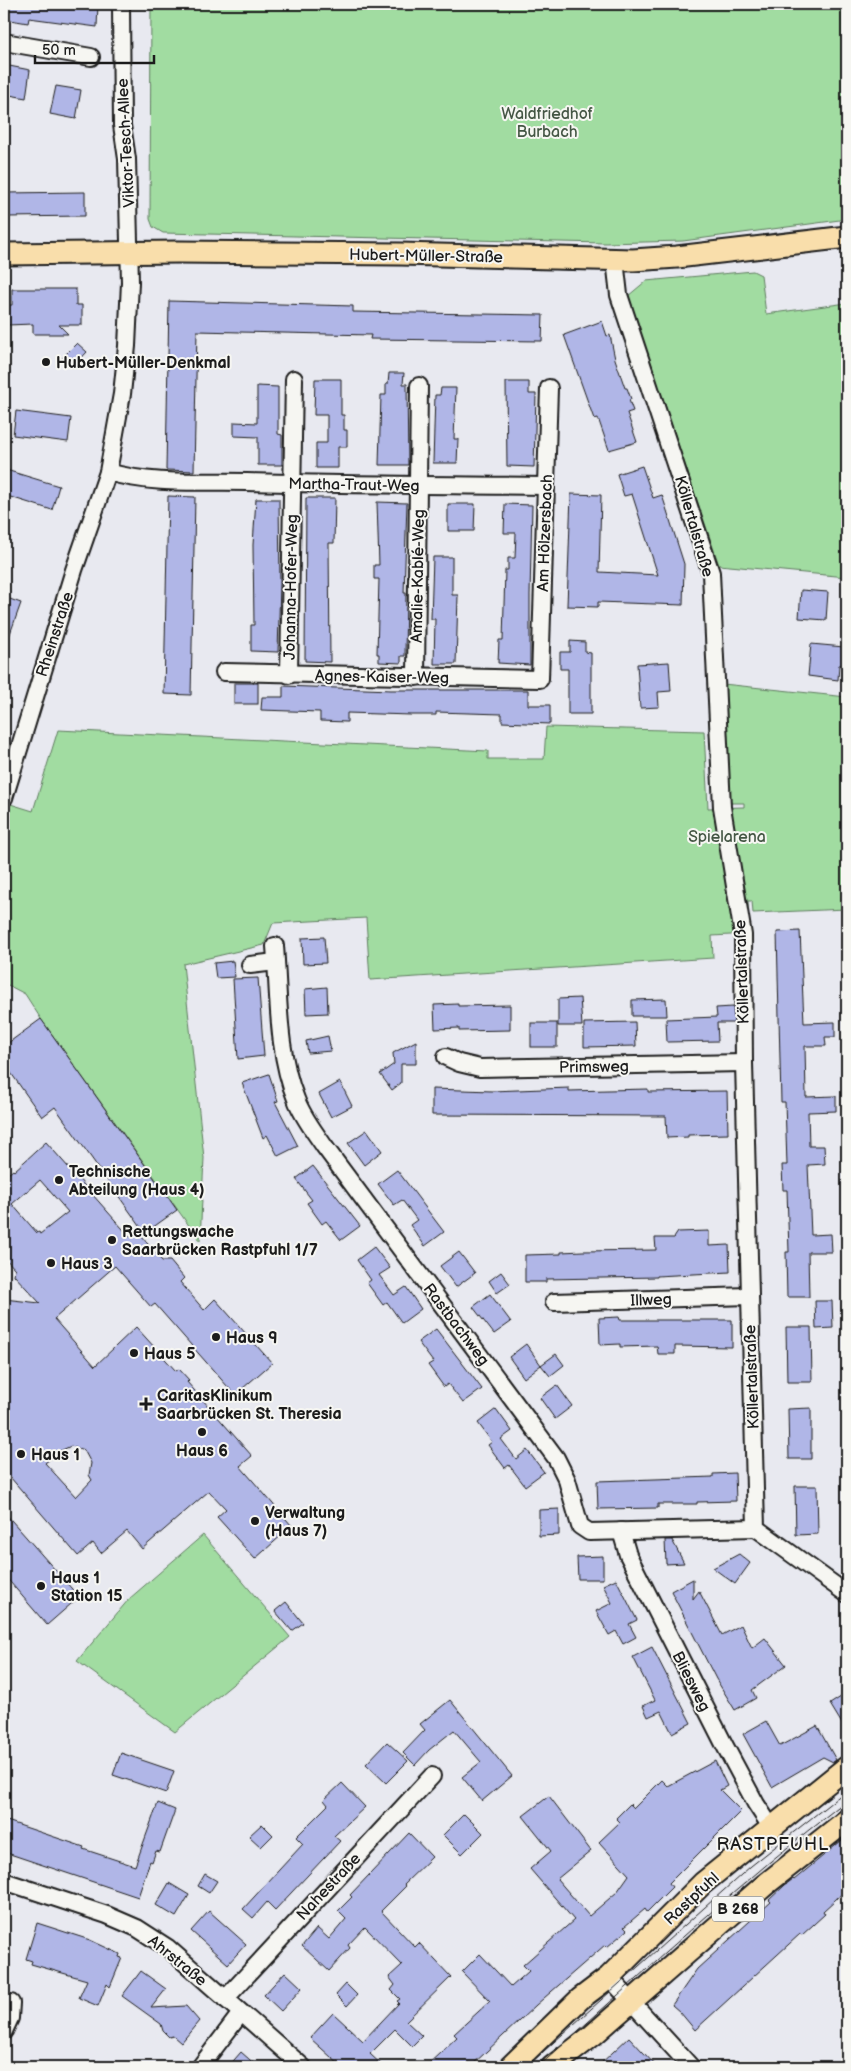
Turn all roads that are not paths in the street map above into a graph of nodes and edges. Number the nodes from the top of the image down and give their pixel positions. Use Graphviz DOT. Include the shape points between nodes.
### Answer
graph roads {
  1 [pos="121,4"];
  2 [pos="4,42"];
  3 [pos="91,57"];
  4 [pos="847,237"];
  5 [pos="130,253"];
  6 [pos="4,254"];
  7 [pos="615,260"];
  8 [pos="294,379"];
  9 [pos="419,386"];
  10 [pos="549,388"];
  11 [pos="108,472"];
  12 [pos="292,484"];
  13 [pos="418,485"];
  14 [pos="546,486"];
  15 [pos="224,672"];
  16 [pos="288,675"];
  17 [pos="416,677"];
  18 [pos="540,679"];
  19 [pos="4,798"];
  20 [pos="275,946"];
  21 [pos="276,962"];
  22 [pos="250,964"];
  23 [pos="446,1057"];
  24 [pos="744,1063"];
  25 [pos="749,1296"];
  26 [pos="554,1302"];
  27 [pos="756,1528"];
  28 [pos="621,1531"];
  29 [pos="847,1594"];
  30 [pos="847,1767"];
  31 [pos="432,1776"];
  32 [pos="847,1820"];
  33 [pos="771,1827"];
  34 [pos="4,1881"];
  35 [pos="609,1977"];
  36 [pos="225,1999"];
  37 [pos="631,2001"];
  38 [pos="11,2003"];
  39 [pos="241,2013"];
  40 [pos="4,2031"];
  41 [pos="200,2067"];
  42 [pos="303,2067"];
  43 [pos="510,2067"];
  44 [pos="552,2067"];
  45 [pos="691,2067"];
  1 -- 5 [label="street, Viktor-Tesch-Allee" via="122,125 127,160"];
  2 -- 3 [label="street"];
  4 -- 7 [label="main road, Hubert-Müller-Straße" via="677,257"];
  5 -- 6 [label="main road, Hubert-Müller-Straße"];
  5 -- 7 [label="main road, Hubert-Müller-Straße" via="409,254"];
  5 -- 11 [label="street, Rheinstraße" via="127,346 116,437"];
  7 -- 24 [label="street, Köllertalstraße" via="619,295 711,572 722,807 743,934"];
  8 -- 12 [label="street, Johanna-Hofer-Weg"];
  9 -- 13 [label="street, Amalie-Kablé-Weg"];
  10 -- 14 [label="street, Am Hölzersbach"];
  11 -- 12 [label="street, Martha-Traut-Weg" via="130,478"];
  11 -- 19 [label="street, Rheinstraße" via="74,570"];
  12 -- 13 [label="street, Martha-Traut-Weg"];
  12 -- 16 [label="street, Johanna-Hofer-Weg"];
  13 -- 14 [label="street, Martha-Traut-Weg"];
  13 -- 17 [label="street, Amalie-Kablé-Weg"];
  14 -- 18 [label="street, Am Hölzersbach"];
  15 -- 16 [label="street, Agnes-Kaiser-Weg"];
  16 -- 17 [label="street, Agnes-Kaiser-Weg"];
  17 -- 18 [label="street, Agnes-Kaiser-Weg"];
  20 -- 21 [label="street, Rastbachweg"];
  21 -- 22 [label="street"];
  21 -- 28 [label="street, Rastbachweg" via="288,1079 308,1122 556,1458 567,1480 580,1526 589,1532"];
  23 -- 24 [label="street, Primsweg" via="480,1068"];
  24 -- 25 [label="street, Köllertalstraße"];
  25 -- 26 [label="street, Illweg"];
  25 -- 27 [label="street, Köllertalstraße"];
  27 -- 28 [label="street, Rastbachweg"];
  27 -- 29 [label="street"];
  28 -- 33 [label="street, Bliesweg" via="632,1564 725,1746"];
  30 -- 33 [label="main road, Rastpfuhl / B 268"];
  31 -- 36 [label="street, Nahestraße"];
  32 -- 37 [label="main road, B 268" via="766,1884"];
  33 -- 35 [label="main road, Rastpfuhl / B 268" via="693,1893"];
  34 -- 36 [label="street, Ahrstraße" via="137,1928 168,1948"];
  35 -- 37 [label="street"];
  35 -- 43 [label="main road, B 268"];
  36 -- 39 [label="street, Ahrstraße"];
  37 -- 44 [label="main road, B 268"];
  37 -- 45 [label="street"];
  38 -- 40 [label="street" via="10,2018"];
  39 -- 41 [label="street"];
  39 -- 42 [label="street, Ahrstraße"];
}
